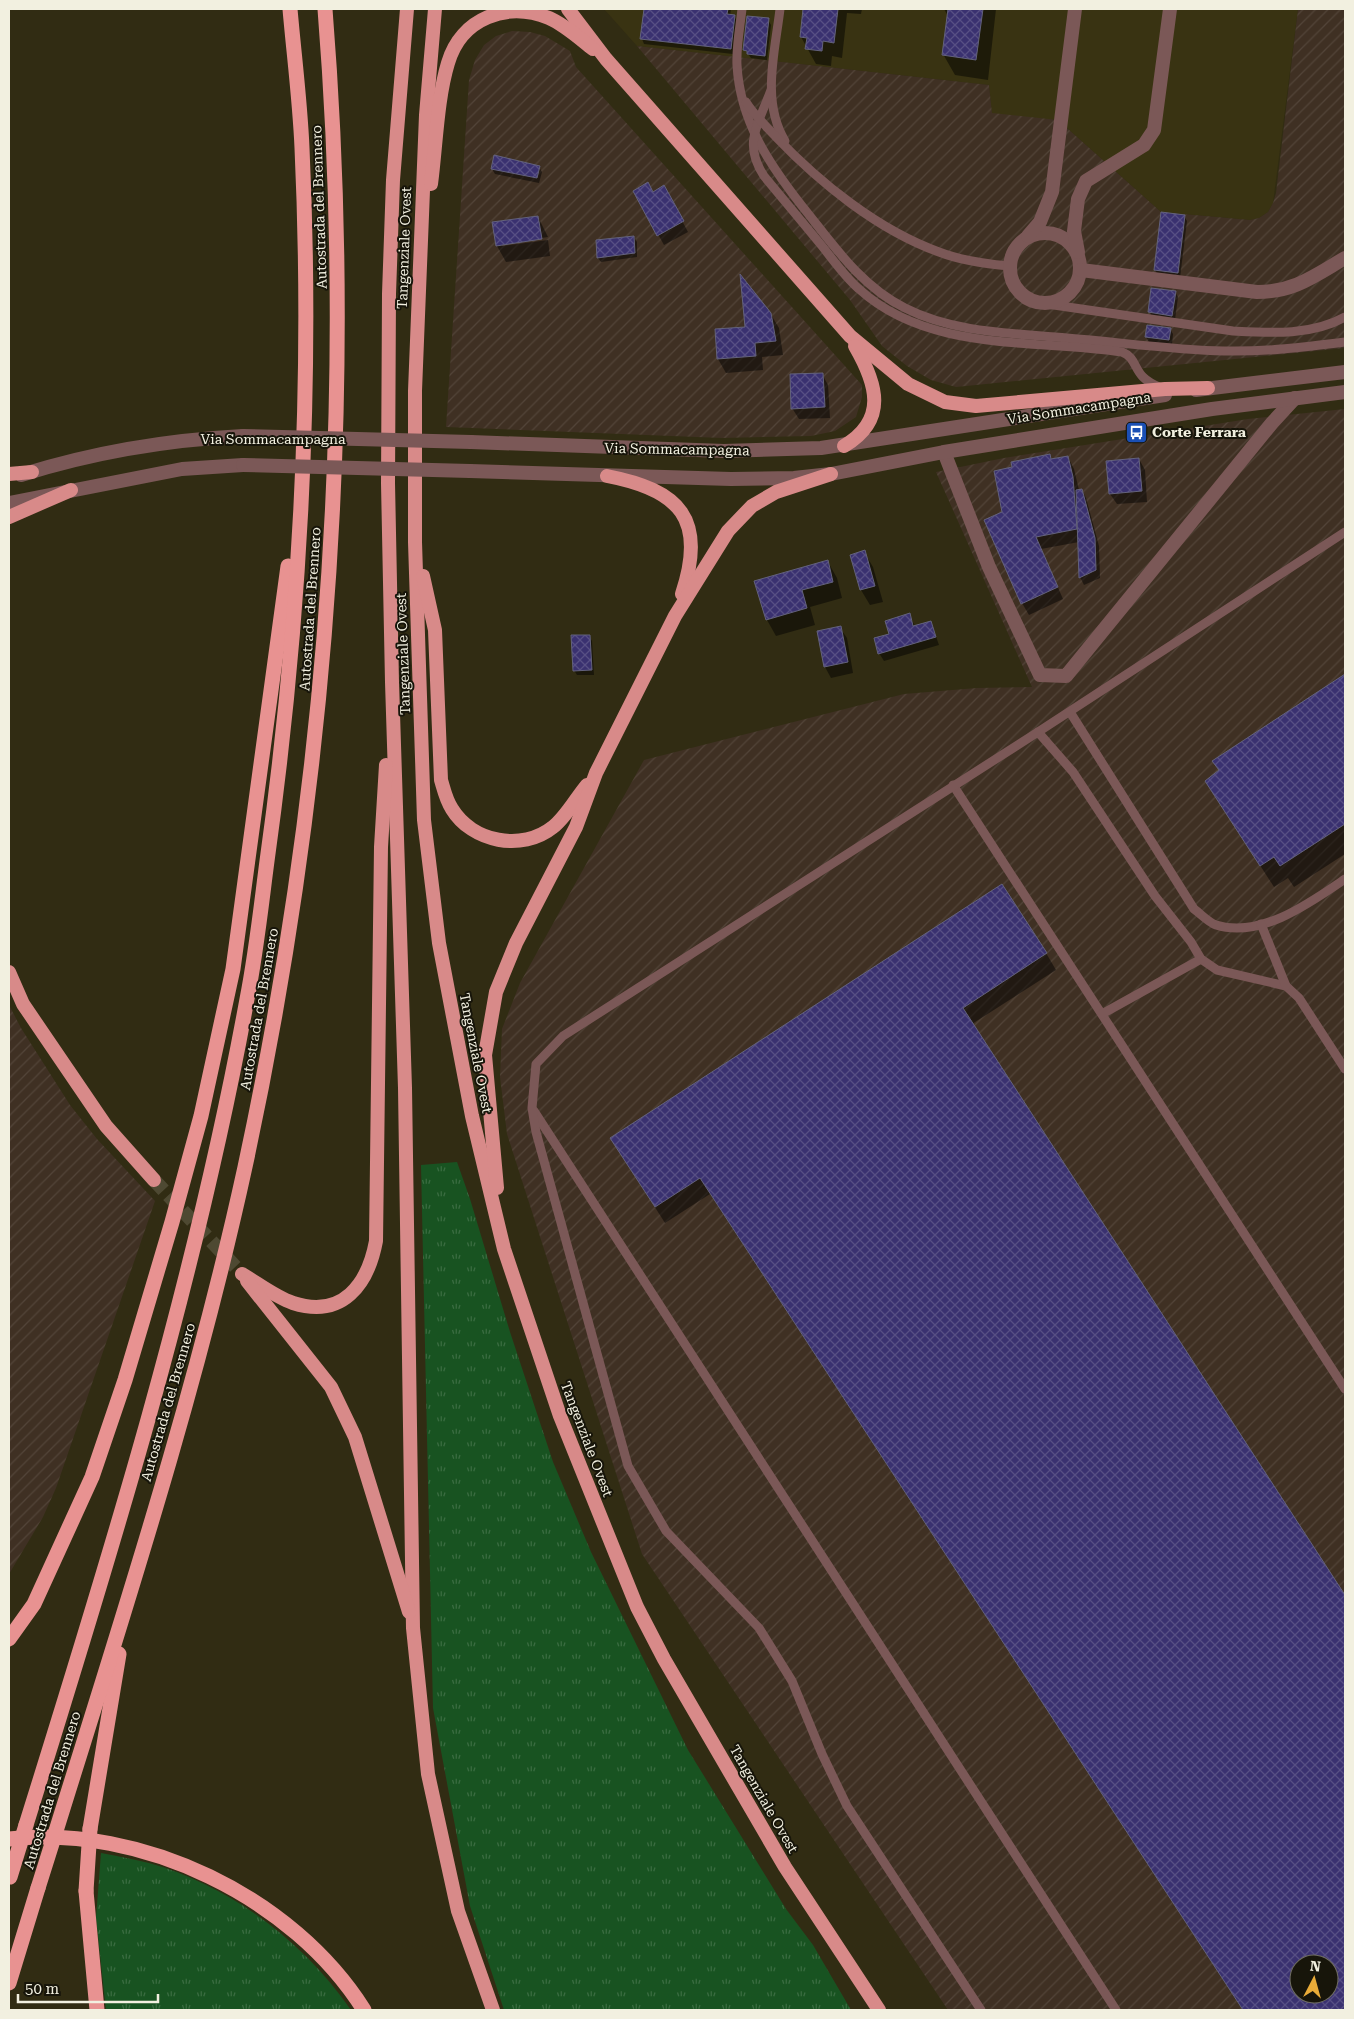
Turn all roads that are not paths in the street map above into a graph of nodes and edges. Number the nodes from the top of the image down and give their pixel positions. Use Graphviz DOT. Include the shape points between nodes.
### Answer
graph roads {
  1 [pos="290,9"];
  2 [pos="325,9"];
  3 [pos="405,9"];
  4 [pos="435,9"];
  5 [pos="568,9"];
  6 [pos="742,9"];
  7 [pos="780,9"];
  8 [pos="1075,9"];
  9 [pos="1170,9"];
  10 [pos="606,59"];
  11 [pos="740,89"];
  12 [pos="771,90"];
  13 [pos="760,120"];
  14 [pos="754,135"];
  15 [pos="797,159"];
  16 [pos="1028,236"];
  17 [pos="1078,252"];
  18 [pos="1345,258"];
  19 [pos="1010,266"];
  20 [pos="1081,270"];
  21 [pos="419,277"];
  22 [pos="1040,303"];
  23 [pos="1345,318"];
  24 [pos="850,336"];
  25 [pos="1345,342"];
  26 [pos="1345,372"];
  27 [pos="1208,388"];
  28 [pos="1165,389"];
  29 [pos="1345,392"];
  30 [pos="1295,398"];
  31 [pos="306,416"];
  32 [pos="844,446"];
  33 [pos="944,452"];
  34 [pos="32,472"];
  35 [pos="9,474"];
  36 [pos="831,474"];
  37 [pos="607,476"];
  38 [pos="9,479"];
  39 [pos="71,490"];
  40 [pos="9,503"];
  41 [pos="9,517"];
  42 [pos="1345,532"];
  43 [pos="416,542"];
  44 [pos="675,616"];
  45 [pos="392,682"];
  46 [pos="1070,712"];
  47 [pos="1038,732"];
  48 [pos="596,773"];
  49 [pos="953,785"];
  50 [pos="1345,879"];
  51 [pos="1260,924"];
  52 [pos="1201,959"];
  53 [pos="9,972"];
  54 [pos="1286,986"];
  55 [pos="1102,1014"];
  56 [pos="1345,1069"];
  57 [pos="532,1108"];
  58 [pos="154,1180"];
  59 [pos="504,1249"];
  60 [pos="1345,1389"];
  61 [pos="131,1586"];
  62 [pos="414,1628"];
  63 [pos="9,1639"];
  64 [pos="9,1839"];
  65 [pos="9,1879"];
  66 [pos="9,1983"];
  67 [pos="97,2010"];
  68 [pos="364,2010"];
  69 [pos="493,2010"];
  70 [pos="879,2010"];
  71 [pos="981,2010"];
  72 [pos="1116,2010"];
  1 -- 31 [label="highway, Autostrada del Brennero" via="302,146"];
  2 -- 61 [label="highway, Autostrada del Brennero" via="337,255 335,490 326,623 301,859 244,1172 201,1344"];
  3 -- 45 [label="highway, Tangenziale Ovest" via="389,294"];
  4 -- 21 [label="highway, Tangenziale Ovest" via="426,115"];
  5 -- 10 [label="highway"];
  6 -- 11 [label="lane" via="736,63"];
  7 -- 12 [label="lane"];
  8 -- 16 [label="street" via="1052,192 1040,222"];
  9 -- 17 [label="street" via="1154,130 1144,145 1086,181 1078,199 1074,232"];
  10 -- 21 [label="highway" via="551,18 533,13 503,11 467,29 452,53 445,78"];
  10 -- 24 [label="highway"];
  11 -- 13 [label="lane"];
  11 -- 14 [label="lane"];
  12 -- 13 [label="lane"];
  12 -- 15 [label="lane" via="779,132"];
  13 -- 14 [label="lane"];
  13 -- 15 [label="lane"];
  14 -- 25 [label="lane" via="777,174 860,275 888,299 933,320 995,332 1222,352 1281,350"];
  14 -- 28 [label="lane" via="754,159 764,176 846,275 860,290 887,309 923,326 969,337 1122,352 1132,358 1142,376"];
  15 -- 19 [label="lane" via="819,179 892,231 947,255"];
  16 -- 17 [label="street" via="1052,233 1064,237"];
  16 -- 19 [label="street" via="1012,254"];
  17 -- 20 [label="street"];
  18 -- 20 [label="street" via="1290,289 1271,292"];
  19 -- 22 [label="street" via="1015,286 1030,300"];
  20 -- 22 [label="street" via="1079,281 1068,295 1052,303"];
  21 -- 43 [label="highway, Tangenziale Ovest" via="415,391"];
  22 -- 23 [label="lane" via="1233,331 1315,329"];
  24 -- 28 [label="highway" via="908,384 929,396 960,406"];
  24 -- 32 [label="highway" via="869,370 874,401 866,430"];
  26 -- 27 [label="street, Via Sommacampagna"];
  27 -- 28 [label="highway"];
  27 -- 32 [label="street, Via Sommacampagna"];
  29 -- 30 [label="street, Via Sommacampagna"];
  30 -- 33 [label="street, Via Sommacampagna"];
  30 -- 33 [label="street" via="1066,676 1040,675 989,566"];
  31 -- 63 [label="highway" via="282,623 233,969 201,1116 125,1380 92,1477 34,1604"];
  31 -- 65 [label="highway, Autostrada del Brennero, bridge" via="293,652 249,994 225,1112 168,1348 77,1662"];
  32 -- 34 [label="street, Via Sommacampagna, bridge" via="724,451 243,436 181,440 126,449"];
  33 -- 36 [label="street, Via Sommacampagna"];
  34 -- 35 [label="highway"];
  34 -- 38 [label="street, Via Sommacampagna"];
  36 -- 37 [label="street, Via Sommacampagna" via="760,480"];
  36 -- 44 [label="highway" via="776,492 752,506 728,531"];
  37 -- 39 [label="street, Via Sommacampagna, bridge" via="243,465 182,469"];
  37 -- 44 [label="highway" via="633,481 661,492 686,520 692,540 691,567"];
  39 -- 40 [label="street, Via Sommacampagna"];
  39 -- 41 [label="highway"];
  42 -- 46 [label="lane"];
  43 -- 48 [label="highway" via="435,630 440,771 452,810 462,822 485,837 515,841 530,839 555,826"];
  43 -- 59 [label="highway, Tangenziale Ovest" via="424,820 439,943 457,1045"];
  44 -- 48 [label="highway"];
  45 -- 62 [label="highway, Tangenziale Ovest" via="405,1098"];
  45 -- 62 [label="highway" via="381,847 376,1241 373,1259 368,1273 353,1293 323,1305 294,1303 242,1274 330,1388 355,1437"];
  46 -- 47 [label="lane"];
  46 -- 51 [label="lane" via="1194,909 1214,924 1238,929"];
  47 -- 49 [label="lane"];
  47 -- 52 [label="lane" via="1073,772"];
  48 -- 59 [label="highway" via="576,827 516,943 496,992 487,1035 486,1084"];
  49 -- 55 [label="lane"];
  49 -- 57 [label="lane" via="564,1036 536,1064"];
  50 -- 51 [label="lane" via="1296,912"];
  51 -- 54 [label="lane"];
  52 -- 54 [label="lane" via="1217,970"];
  52 -- 55 [label="lane"];
  53 -- 58 [label="highway" via="23,1004 106,1126"];
  54 -- 56 [label="lane" via="1299,998"];
  55 -- 60 [label="lane"];
  57 -- 71 [label="lane" via="549,1184 628,1466 666,1531 759,1628 792,1681 848,1806"];
  57 -- 72 [label="lane"];
  59 -- 70 [label="highway, Tangenziale Ovest" via="560,1416 637,1607 785,1867"];
  61 -- 66 [label="highway, Autostrada del Brennero, bridge"];
  61 -- 67 [label="highway, bridge" via="90,1829 86,1891"];
  62 -- 69 [label="highway, Tangenziale Ovest" via="428,1774 458,1911"];
  64 -- 68 [label="highway" via="29,1836 82,1839 160,1857 197,1870 229,1886 282,1921 334,1971"];
}
